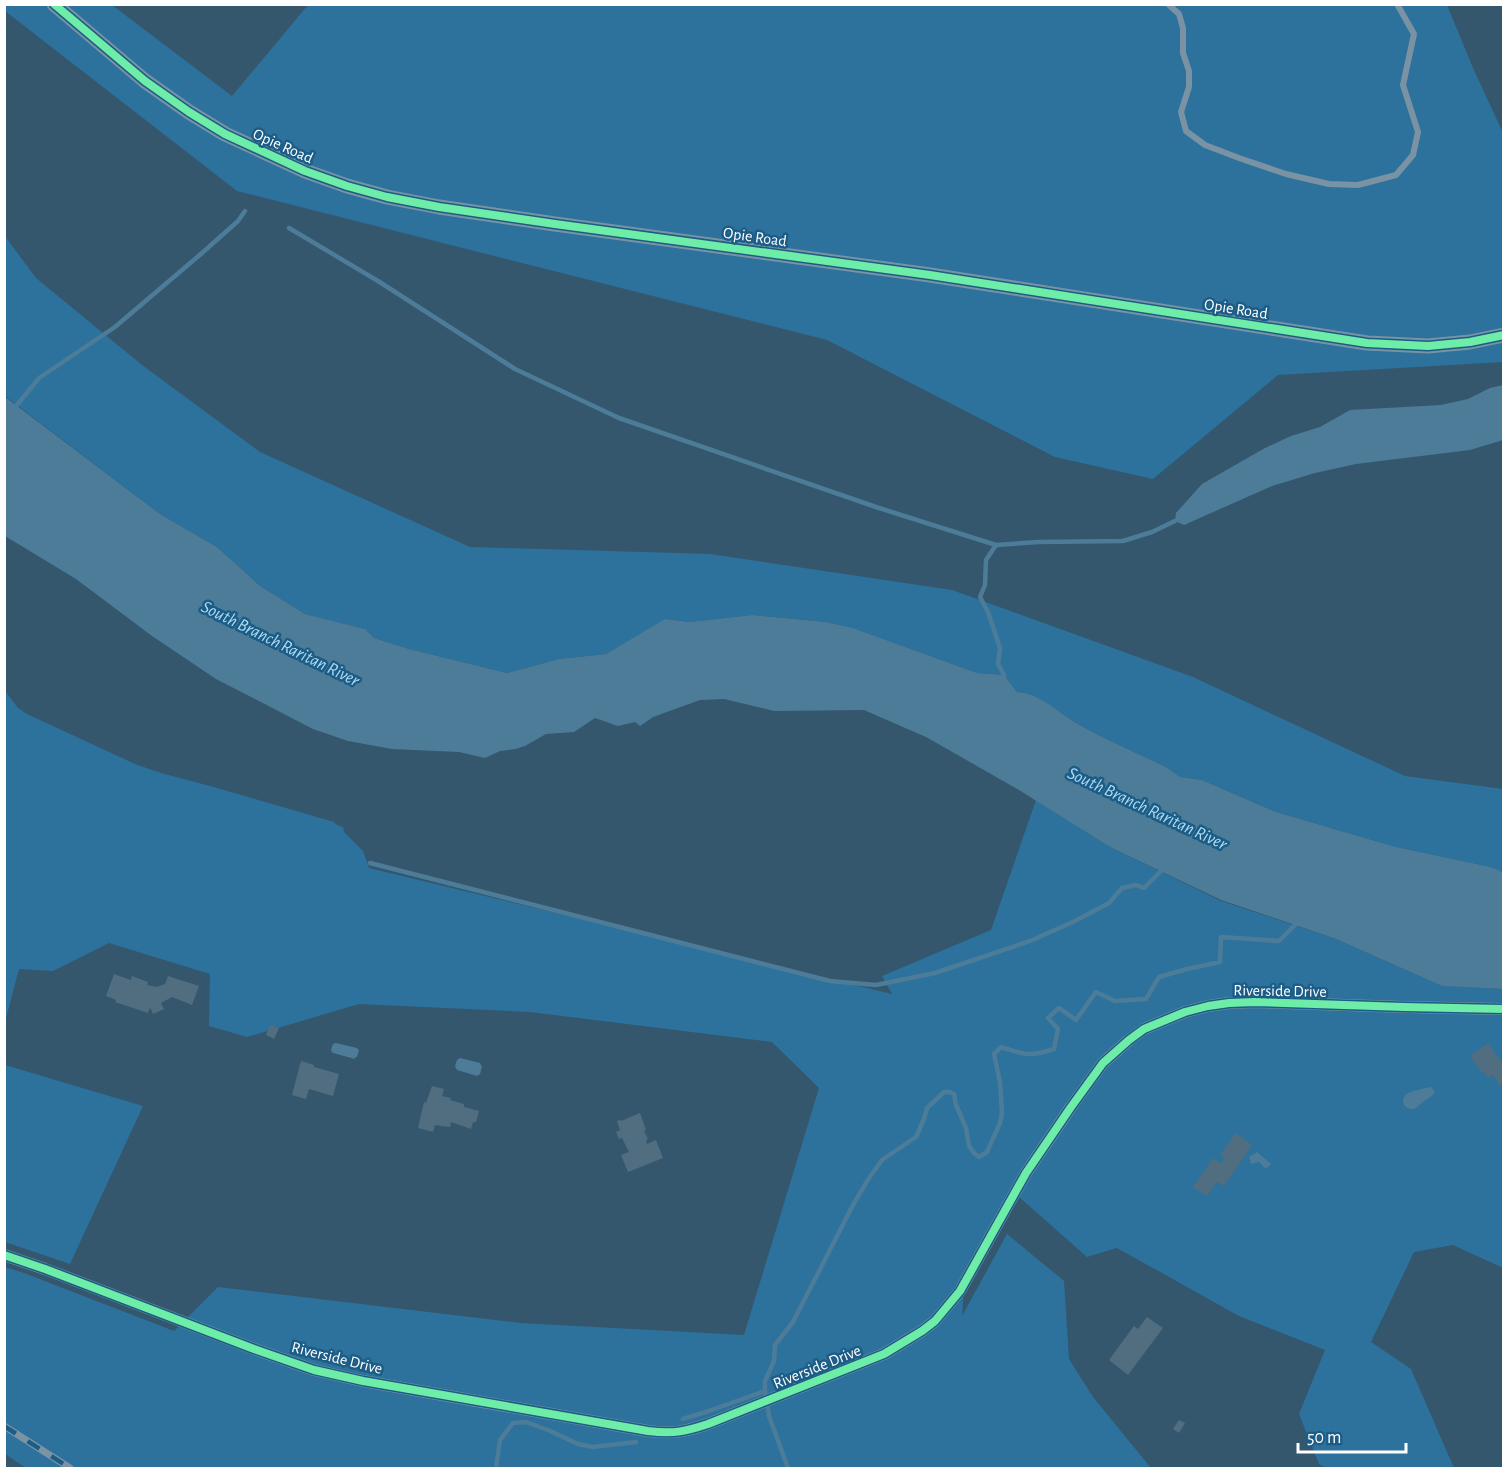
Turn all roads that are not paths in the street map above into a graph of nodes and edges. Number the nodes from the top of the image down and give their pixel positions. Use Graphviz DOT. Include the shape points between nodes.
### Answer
graph roads {
  1 [pos="54,4"];
  2 [pos="1168,4"];
  3 [pos="1397,4"];
  4 [pos="1503,334"];
  5 [pos="1503,1009"];
  6 [pos="4,1255"];
  1 -- 4 [label="street, Opie Road" via="145,81 225,134 305,171 387,197 1367,343 1428,346"];
  2 -- 3 [label="lane" via="1179,14 1183,53 1190,71 1181,112 1186,131 1205,145 1286,174 1329,184 1358,185 1396,175 1413,155 1418,132 1403,85 1414,34"];
  5 -- 6 [label="street, Riverside Drive" via="1229,1003 1185,1012 1144,1029 1103,1063 1071,1107 1026,1173 960,1291 935,1321 884,1354 688,1431 665,1433 314,1370"];
}
